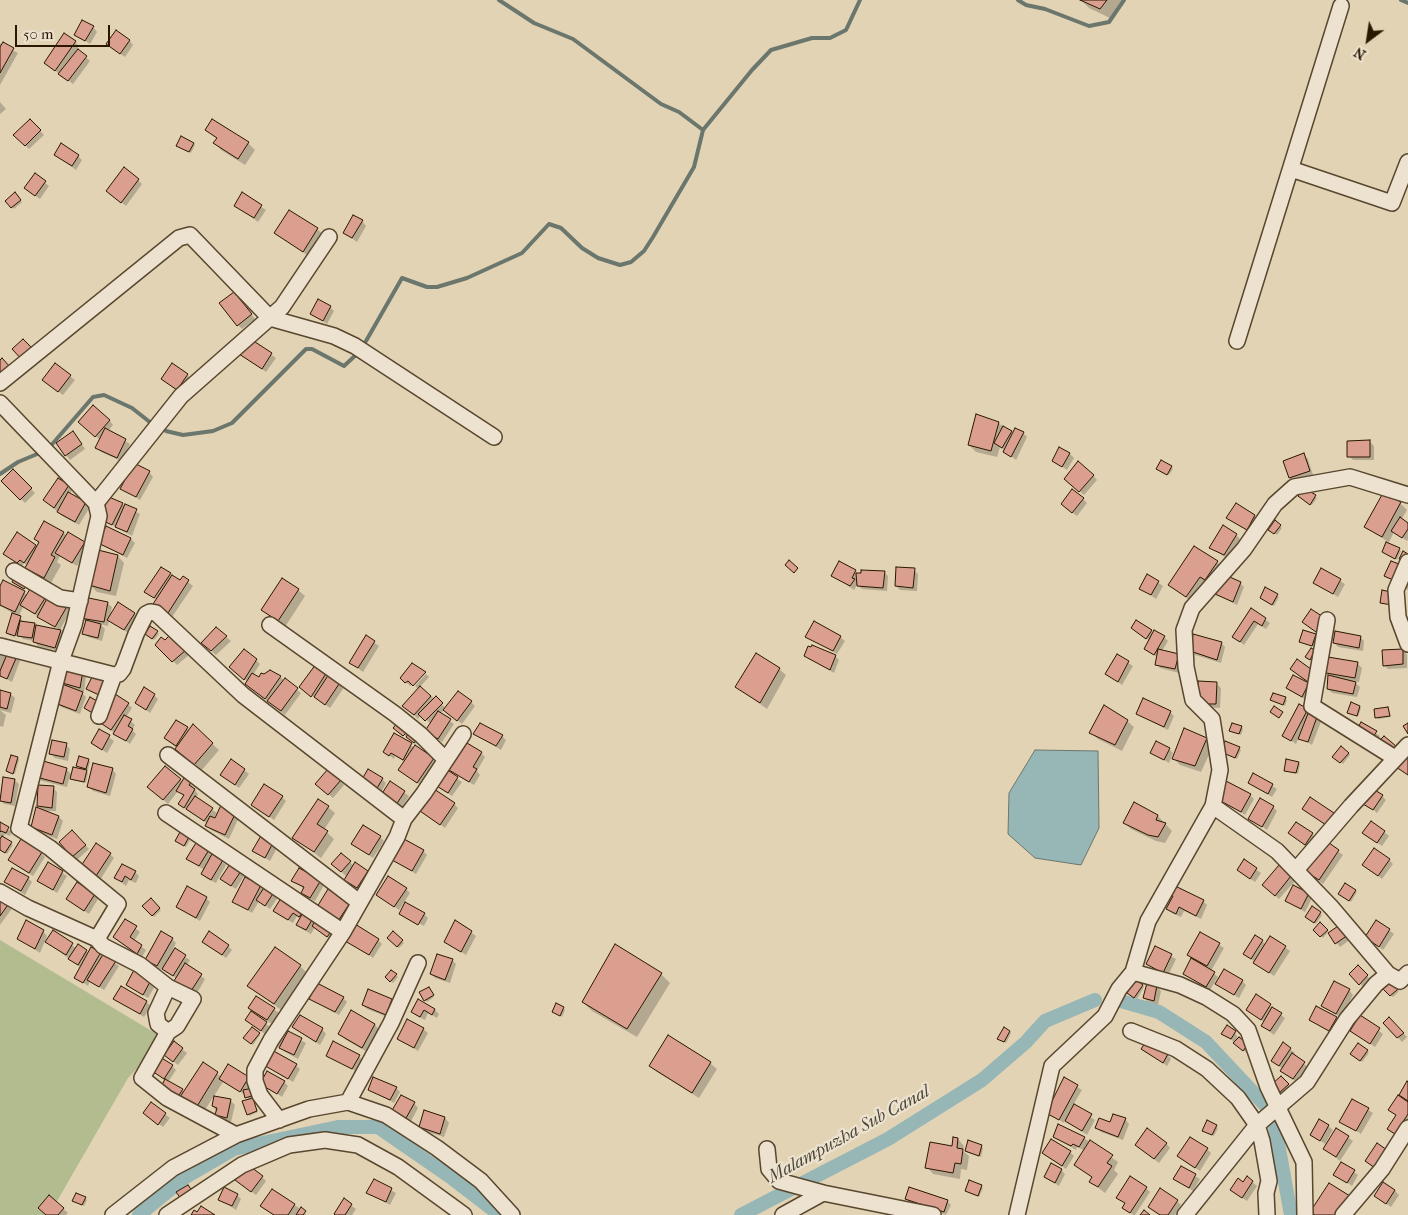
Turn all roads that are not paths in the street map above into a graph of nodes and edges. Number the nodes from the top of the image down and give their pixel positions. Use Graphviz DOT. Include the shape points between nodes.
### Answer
graph roads {
  1 [pos="1341,6"];
  2 [pos="1408,162"];
  3 [pos="1290,169"];
  4 [pos="329,237"];
  5 [pos="270,318"];
  6 [pos="1237,341"];
  7 [pos="0,383"];
  8 [pos="0,403"];
  9 [pos="494,437"];
  10 [pos="1408,495"];
  11 [pos="96,503"];
  12 [pos="1408,562"];
  13 [pos="14,571"];
  14 [pos="80,601"];
  15 [pos="1327,620"];
  16 [pos="270,625"];
  17 [pos="1408,644"];
  18 [pos="0,646"];
  19 [pos="61,661"];
  20 [pos="114,675"];
  21 [pos="99,716"];
  22 [pos="463,734"];
  23 [pos="1408,745"];
  24 [pos="168,755"];
  25 [pos="1395,758"];
  26 [pos="446,760"];
  27 [pos="1214,806"];
  28 [pos="166,813"];
  29 [pos="404,819"];
  30 [pos="1296,870"];
  31 [pos="0,892"];
  32 [pos="360,902"];
  33 [pos="343,932"];
  34 [pos="97,939"];
  35 [pos="418,963"];
  36 [pos="1133,972"];
  37 [pos="1401,980"];
  38 [pos="168,987"];
  39 [pos="1132,1030"];
  40 [pos="168,1032"];
  41 [pos="348,1102"];
  42 [pos="1278,1108"];
  43 [pos="279,1120"];
  44 [pos="1257,1125"];
  45 [pos="1408,1128"];
  46 [pos="236,1135"];
  47 [pos="767,1149"];
  48 [pos="823,1194"];
  49 [pos="112,1215"];
  50 [pos="167,1215"];
  51 [pos="464,1215"];
  52 [pos="512,1215"];
  53 [pos="783,1215"];
  54 [pos="933,1215"];
  55 [pos="1017,1215"];
  56 [pos="1185,1215"];
  57 [pos="1267,1215"];
  58 [pos="1305,1215"];
  59 [pos="1343,1215"];
  1 -- 3 [label="street"];
  2 -- 3 [label="street" via="1392,203"];
  3 -- 6 [label="street"];
  4 -- 5 [label="street" via="282,307"];
  5 -- 7 [label="street" via="190,235 179,238"];
  5 -- 9 [label="street" via="334,336 354,346"];
  5 -- 11 [label="street" via="181,396"];
  8 -- 11 [label="street"];
  10 -- 27 [label="street" via="1350,477 1294,487 1275,504 1244,549 1192,608 1184,630 1186,667 1193,700 1212,719 1220,770"];
  11 -- 14 [label="street" via="99,516"];
  12 -- 17 [label="street" via="1396,590 1398,617"];
  13 -- 14 [label="street" via="60,598"];
  14 -- 19 [label="street"];
  15 -- 25 [label="street" via="1312,706"];
  16 -- 26 [label="street" via="395,714"];
  18 -- 19 [label="street"];
  19 -- 20 [label="street"];
  19 -- 34 [label="street" via="19,828 50,848 118,904"];
  20 -- 21 [label="street"];
  20 -- 29 [label="street" via="123,669 146,614 156,613 243,695"];
  22 -- 26 [label="street"];
  23 -- 25 [label="street"];
  24 -- 32 [label="street"];
  25 -- 30 [label="street"];
  26 -- 29 [label="street"];
  27 -- 30 [label="street" via="1277,851"];
  27 -- 36 [label="street" via="1148,921"];
  28 -- 33 [label="street"];
  29 -- 32 [label="street"];
  30 -- 37 [label="street"];
  31 -- 34 [label="street"];
  32 -- 33 [label="street"];
  33 -- 43 [label="street" via="271,1040 255,1070 260,1095"];
  34 -- 38 [label="street" via="103,946 140,965"];
  35 -- 41 [label="street" via="391,1023"];
  36 -- 42 [label="street" via="1180,985 1233,1014 1248,1030"];
  36 -- 55 [label="street" via="1105,1016 1052,1066"];
  37 -- 42 [label="street" via="1376,984 1347,1019 1307,1082"];
  38 -- 40 [label="street" via="156,1013 158,1024"];
  38 -- 40 [label="street" via="193,999 177,1026"];
  39 -- 44 [label="street" via="1176,1049 1207,1069 1238,1098"];
  40 -- 46 [label="street" via="142,1078 167,1098"];
  41 -- 43 [label="street" via="309,1109"];
  41 -- 52 [label="street" via="386,1115 437,1148 480,1181"];
  42 -- 44 [label="street"];
  42 -- 58 [label="street" via="1304,1162"];
  43 -- 46 [label="street"];
  44 -- 56 [label="street"];
  44 -- 57 [label="street" via="1269,1181"];
  45 -- 59 [label="street" via="1382,1169"];
  46 -- 49 [label="street" via="173,1168"];
  47 -- 48 [label="street" via="769,1168 779,1181"];
  48 -- 53 [label="street"];
  48 -- 54 [label="street"];
  50 -- 51 [label="street" via="242,1165 289,1145 325,1140 358,1145 398,1167"];
}
